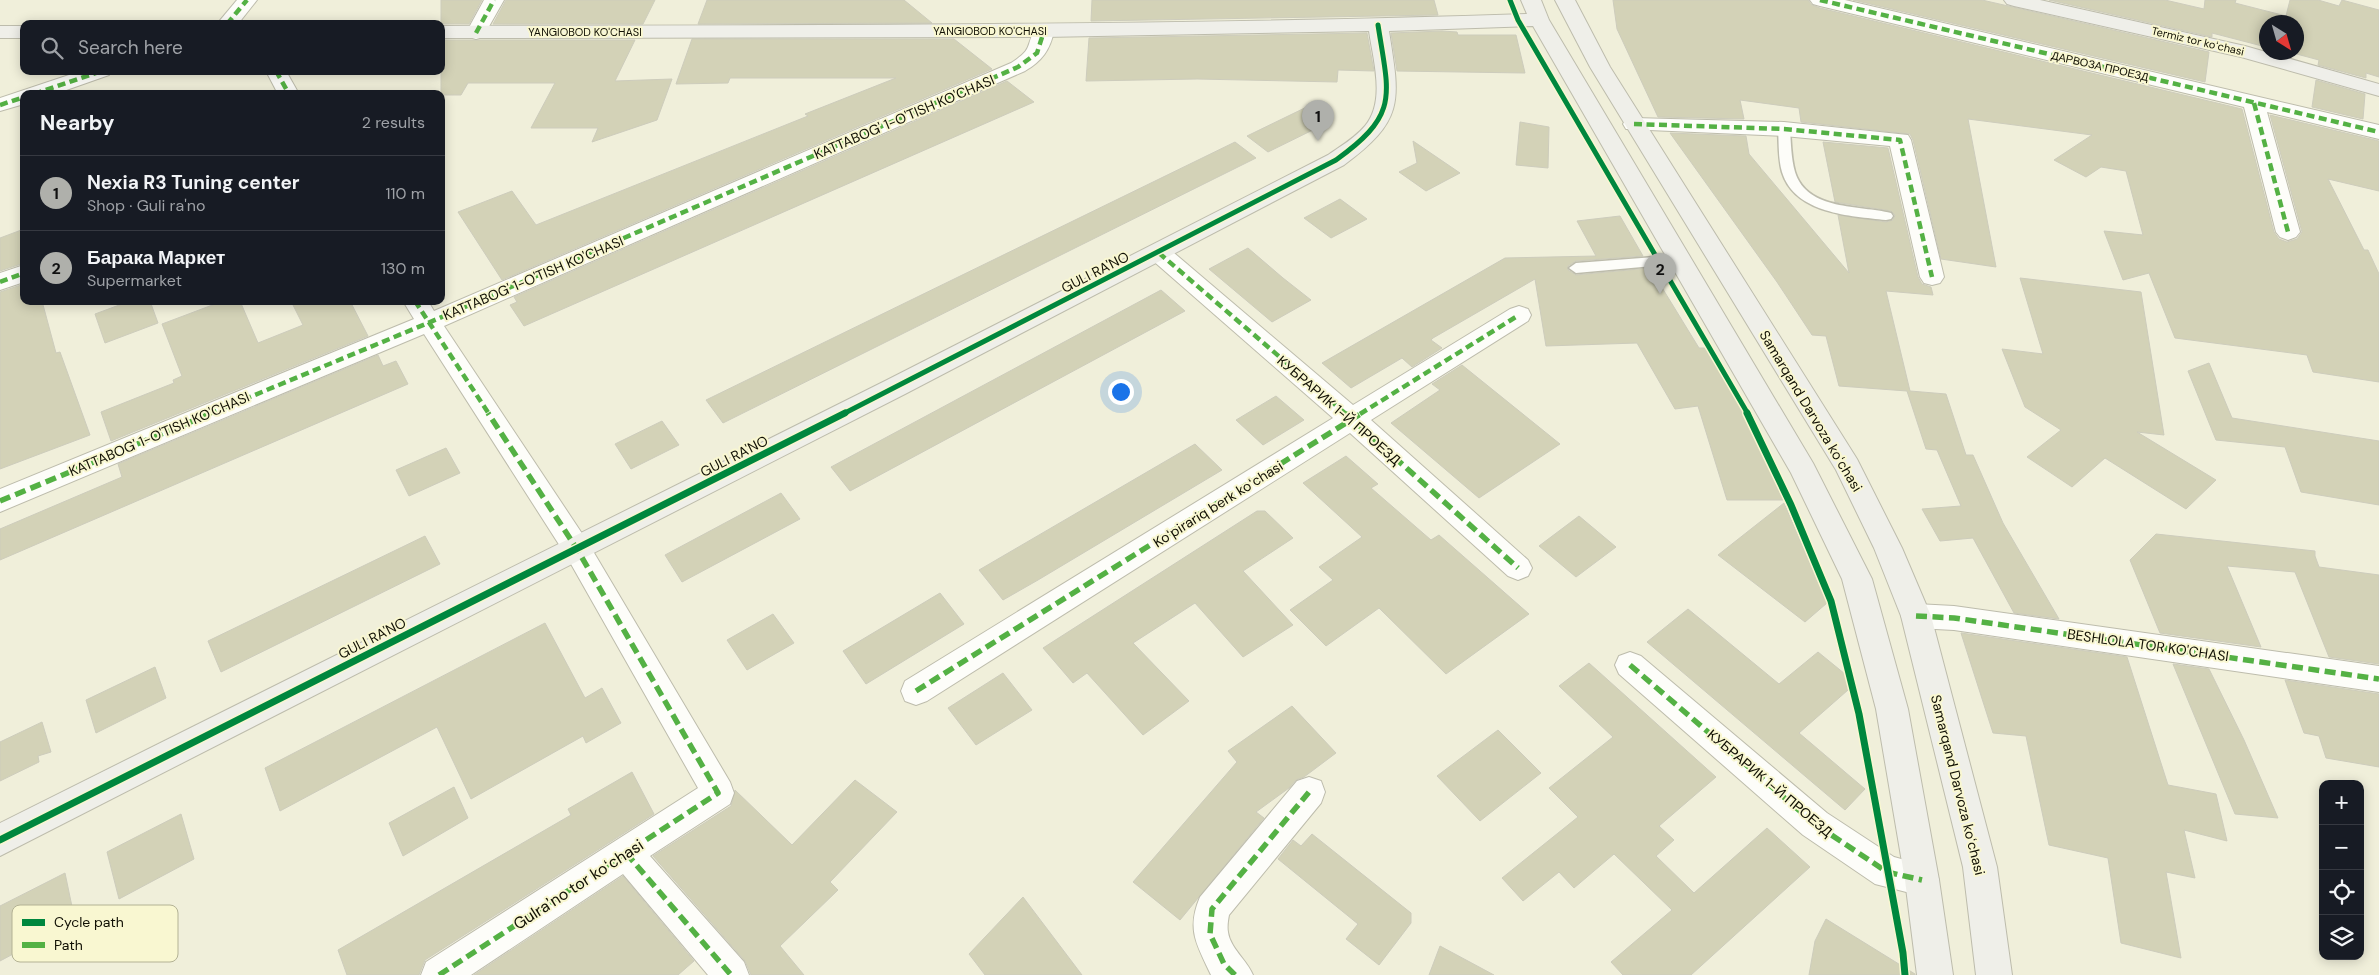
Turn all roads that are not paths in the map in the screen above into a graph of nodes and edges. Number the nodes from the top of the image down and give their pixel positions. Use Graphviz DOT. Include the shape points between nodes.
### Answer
graph roads {
  1 [pos="246,0"];
  2 [pos="494,0"];
  3 [pos="1565,0"];
  4 [pos="1820,0"];
  5 [pos="2014,0"];
  6 [pos="1535,10"];
  7 [pos="230,20"];
  8 [pos="1378,25"];
  9 [pos="1044,31"];
  10 [pos="0,32"];
  11 [pos="20,32"];
  12 [pos="445,32"];
  13 [pos="476,33"];
  14 [pos="90,75"];
  15 [pos="278,75"];
  16 [pos="46,90"];
  17 [pos="287,90"];
  18 [pos="2379,90"];
  19 [pos="20,98"];
  20 [pos="2254,103"];
  21 [pos="0,105"];
  22 [pos="1634,124"];
  23 [pos="1784,129"];
  24 [pos="2379,132"];
  25 [pos="1886,216"];
  26 [pos="2288,232"];
  27 [pos="1159,253"];
  28 [pos="1681,260"];
  29 [pos="1576,268"];
  30 [pos="20,274"];
  31 [pos="1932,278"];
  32 [pos="0,282"];
  33 [pos="445,303"];
  34 [pos="439,305"];
  35 [pos="422,312"];
  36 [pos="1519,315"];
  37 [pos="1353,420"];
  38 [pos="0,501"];
  39 [pos="577,549"];
  40 [pos="1518,568"];
  41 [pos="1916,616"];
  42 [pos="1630,665"];
  43 [pos="2379,679"];
  44 [pos="916,691"];
  45 [pos="1310,792"];
  46 [pos="0,840"];
  47 [pos="626,852"];
  48 [pos="1922,880"];
  49 [pos="439,975"];
  50 [pos="731,975"];
  51 [pos="1235,975"];
  52 [pos="1935,975"];
  53 [pos="1994,975"];
  1 -- 7 [label="street"];
  2 -- 13 [label="street"];
  3 -- 22 [label="street, Samarqand Darvoza koʻchasi"];
  4 -- 20 [label="street, ДАРВОЗА ПРОЕЗД"];
  5 -- 18 [label="street, Termiz tor koʻchasi" via="2245,52"];
  6 -- 8 [label="street, YANGIOBOD KO'CHASI"];
  6 -- 28 [label="street"];
  8 -- 9 [label="street, YANGIOBOD KO'CHASI"];
  8 -- 27 [label="street, GULI RA'NO" via="1388,92 1383,116 1373,132 1336,160"];
  9 -- 13 [label="street, YANGIOBOD KO'CHASI"];
  9 -- 33 [label="street, KATTABOG' 1-O'TISH KO'CHASI" via="1040,50 1018,68"];
  10 -- 11 [label="street"];
  12 -- 13 [label="street, YANGIOBOD KO'CHASI"];
  14 -- 16 [label="street"];
  15 -- 17 [label="street"];
  19 -- 21 [label="street"];
  20 -- 24 [label="street, ДАРВОЗА ПРОЕЗД"];
  20 -- 26 [label="street"];
  22 -- 23 [label="street"];
  22 -- 41 [label="street, Samarqand Darvoza koʻchasi" via="1847,466 1888,548"];
  23 -- 25 [label="lane" via="1789,174 1805,195 1825,208"];
  23 -- 31 [label="street" via="1900,140"];
  27 -- 37 [label="street, КУБРАРИК 1-Й ПРОЕЗД"];
  27 -- 39 [label="street, GULI RA'NO"];
  28 -- 29 [label="lane"];
  28 -- 48 [label="street" via="1803,470 1857,579 1892,709"];
  30 -- 32 [label="street"];
  34 -- 35 [label="street, KATTABOG' 1-O'TISH KO'CHASI"];
  35 -- 38 [label="street, KATTABOG' 1-O'TISH KO'CHASI"];
  35 -- 39 [label="street"];
  36 -- 37 [label="street, Koʻpirariq berk koʻchasi"];
  37 -- 40 [label="street, КУБРАРИК 1-Й ПРОЕЗД"];
  37 -- 44 [label="street, Koʻpirariq berk koʻchasi"];
  39 -- 46 [label="street, GULI RA'NO"];
  39 -- 47 [label="street, Gulraʼno tor koʻchasi" via="718,794"];
  41 -- 43 [label="street, BESHLOLA TOR KO'CHASI" via="1954,618"];
  41 -- 53 [label="street, Samarqand Darvoza koʻchasi" via="1980,867"];
  42 -- 48 [label="street, КУБРАРИК 1-Й ПРОЕЗД" via="1815,824 1887,872"];
  45 -- 51 [label="street" via="1212,909 1210,934 1224,964"];
  47 -- 49 [label="street, Gulraʼno tor koʻchasi"];
  47 -- 50 [label="street"];
  48 -- 52 [label="street"];
}
